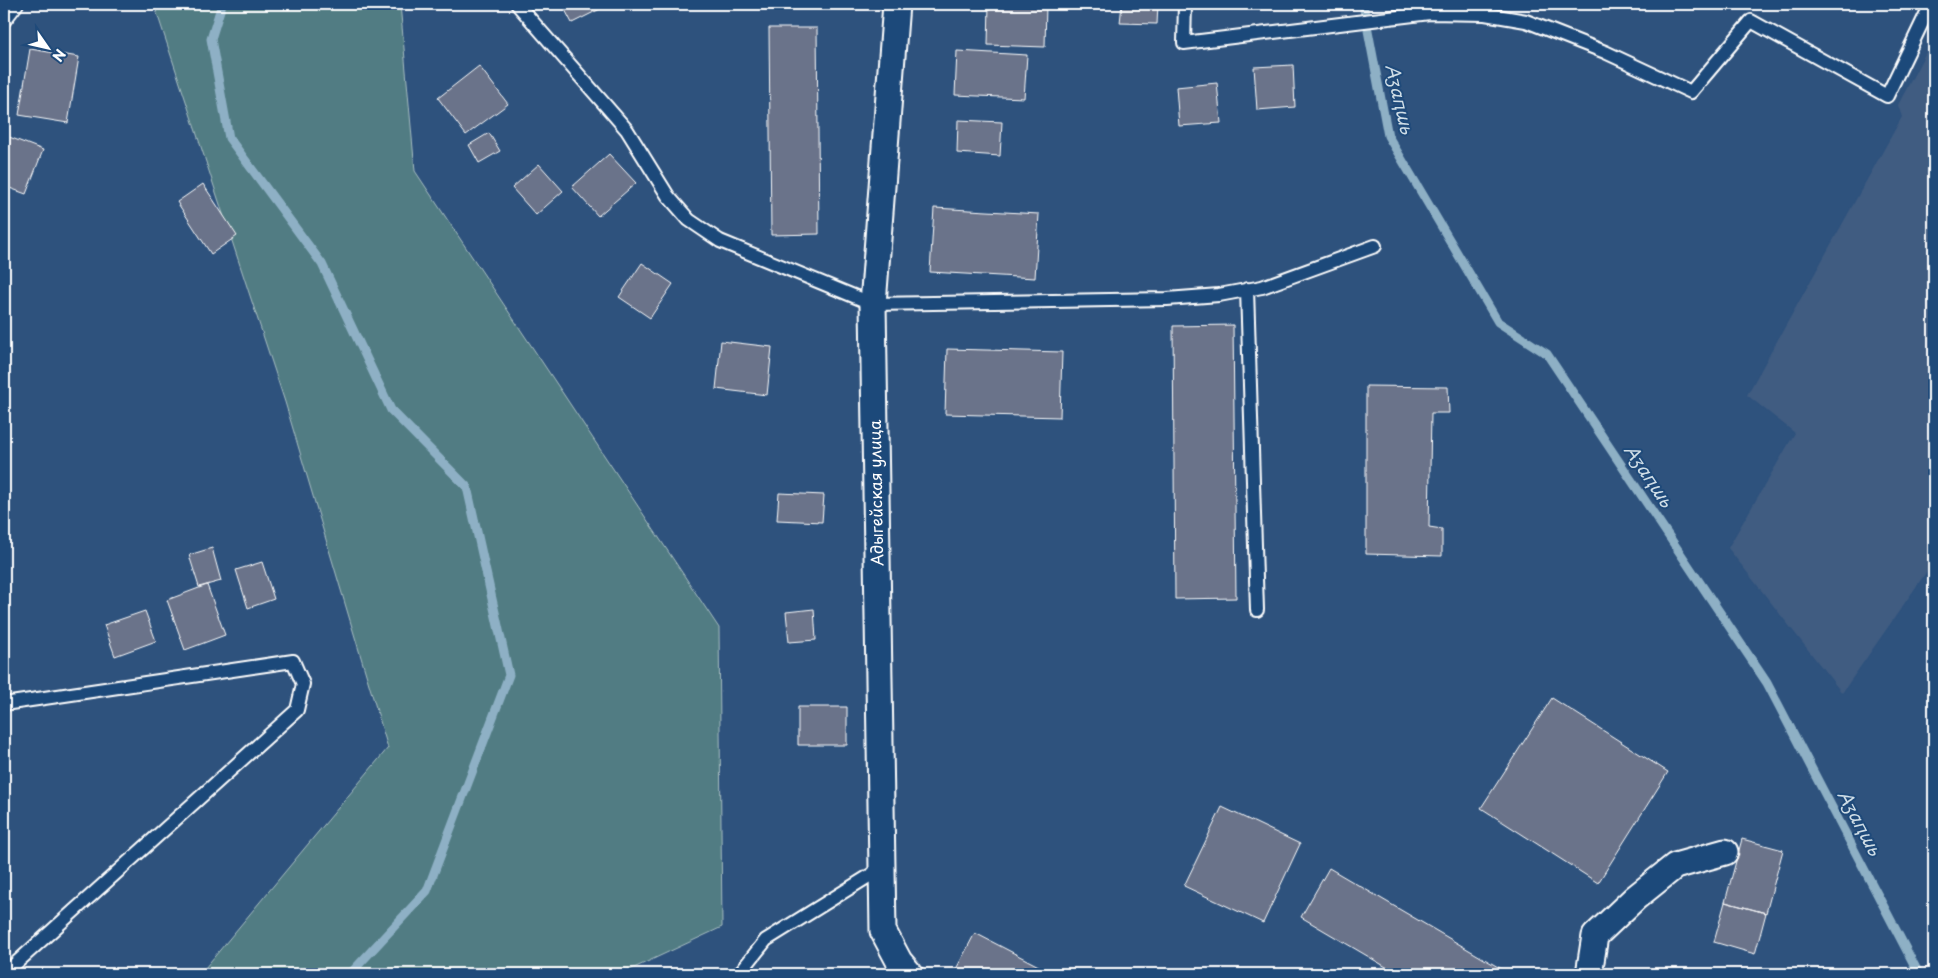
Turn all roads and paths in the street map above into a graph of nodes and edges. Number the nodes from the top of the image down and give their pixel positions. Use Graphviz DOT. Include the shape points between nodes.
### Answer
graph roads {
  1 [pos="17,4"];
  2 [pos="517,4"];
  3 [pos="896,4"];
  4 [pos="1185,4"];
  5 [pos="1932,4"];
  6 [pos="4,21"];
  7 [pos="1375,246"];
  8 [pos="1247,289"];
  9 [pos="873,304"];
  10 [pos="1257,610"];
  11 [pos="4,704"];
  12 [pos="1725,852"];
  13 [pos="882,868"];
  14 [pos="4,974"];
  15 [pos="739,974"];
  16 [pos="910,974"];
  17 [pos="1588,974"];
  1 -- 6 [label="lane"];
  2 -- 9 [label="lane" via="627,130 668,196 689,220 720,241"];
  3 -- 9 [label="street, Адыгейская улица"];
  4 -- 5 [label="lane" via="1184,43 1430,13 1485,14 1526,21 1605,52 1691,92 1751,21 1888,96"];
  7 -- 8 [label="lane" via="1262,287"];
  8 -- 9 [label="lane" via="1167,299"];
  8 -- 10 [label="lane"];
  9 -- 13 [label="street, Адыгейская улица"];
  11 -- 14 [label="lane" via="293,661 303,684 297,710"];
  12 -- 17 [label="street" via="1675,866 1635,898 1595,936"];
  13 -- 15 [label="lane" via="766,940"];
  13 -- 16 [label="street, Адыгейская улица" via="883,931"];
}
